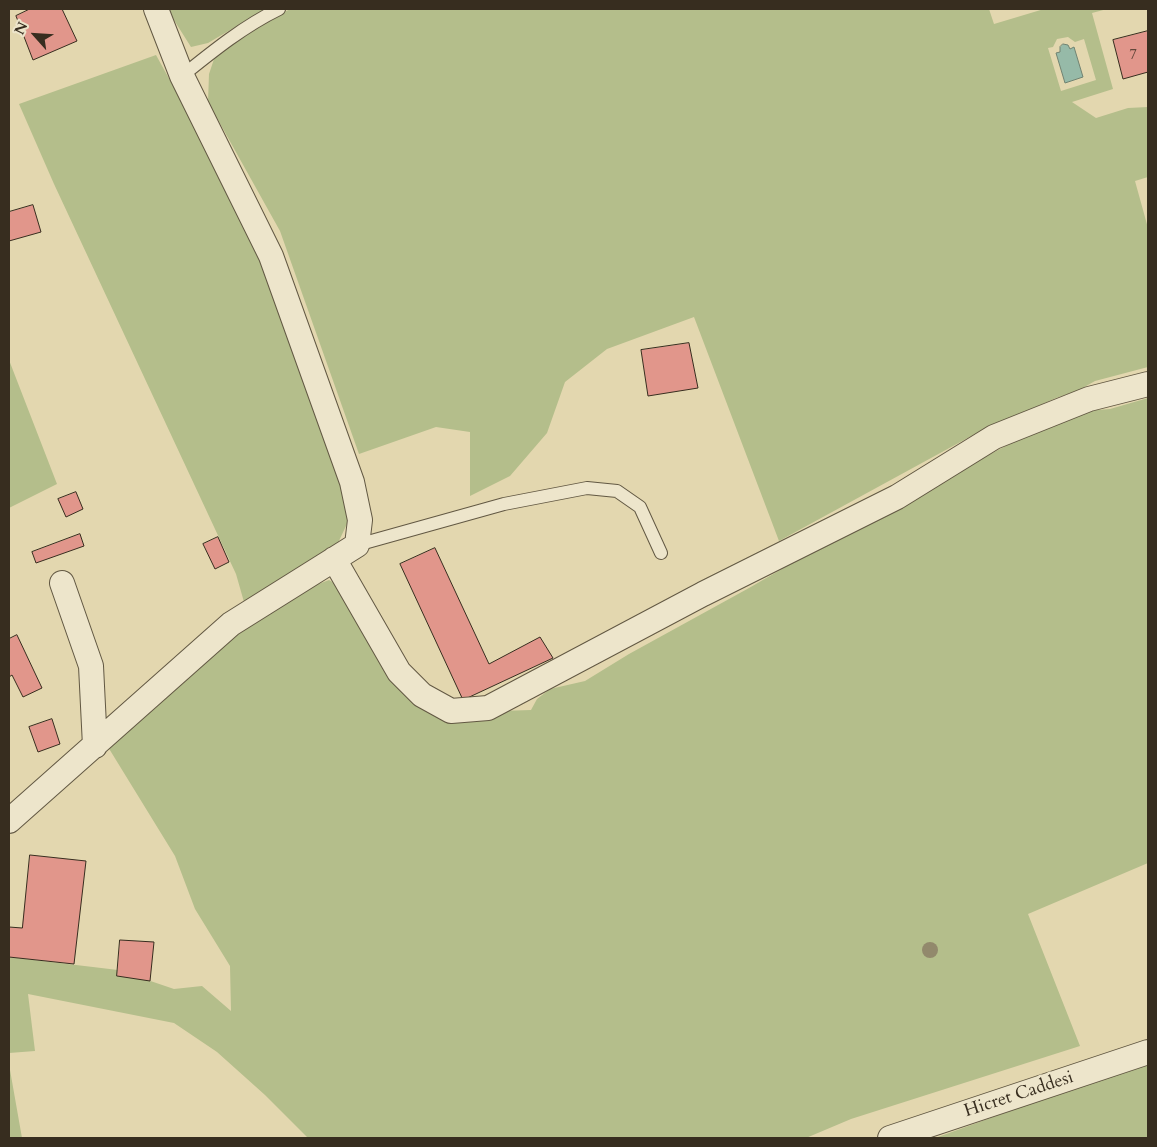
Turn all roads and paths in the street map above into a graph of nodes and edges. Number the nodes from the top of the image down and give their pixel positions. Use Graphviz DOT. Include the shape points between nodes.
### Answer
graph roads {
  1 [pos="156,9"];
  2 [pos="280,9"];
  3 [pos="182,76"];
  4 [pos="1148,384"];
  5 [pos="357,545"];
  6 [pos="661,553"];
  7 [pos="334,559"];
  8 [pos="62,583"];
  9 [pos="95,746"];
  10 [pos="9,821"];
  11 [pos="1148,1052"];
  12 [pos="901,1136"];
  1 -- 3 [label="street"];
  2 -- 3 [label="lane" via="218,47"];
  3 -- 5 [label="street" via="271,256 352,482 360,520"];
  4 -- 7 [label="street" via="1089,399 994,437 897,497 703,594 488,708 451,711 422,695 399,672"];
  5 -- 6 [label="lane" via="504,504 587,488 617,490 640,507"];
  5 -- 7 [label="street"];
  7 -- 9 [label="street" via="231,624"];
  8 -- 9 [label="street" via="91,666"];
  9 -- 10 [label="street"];
  11 -- 12 [label="street, Hicret Caddesi"];
}
